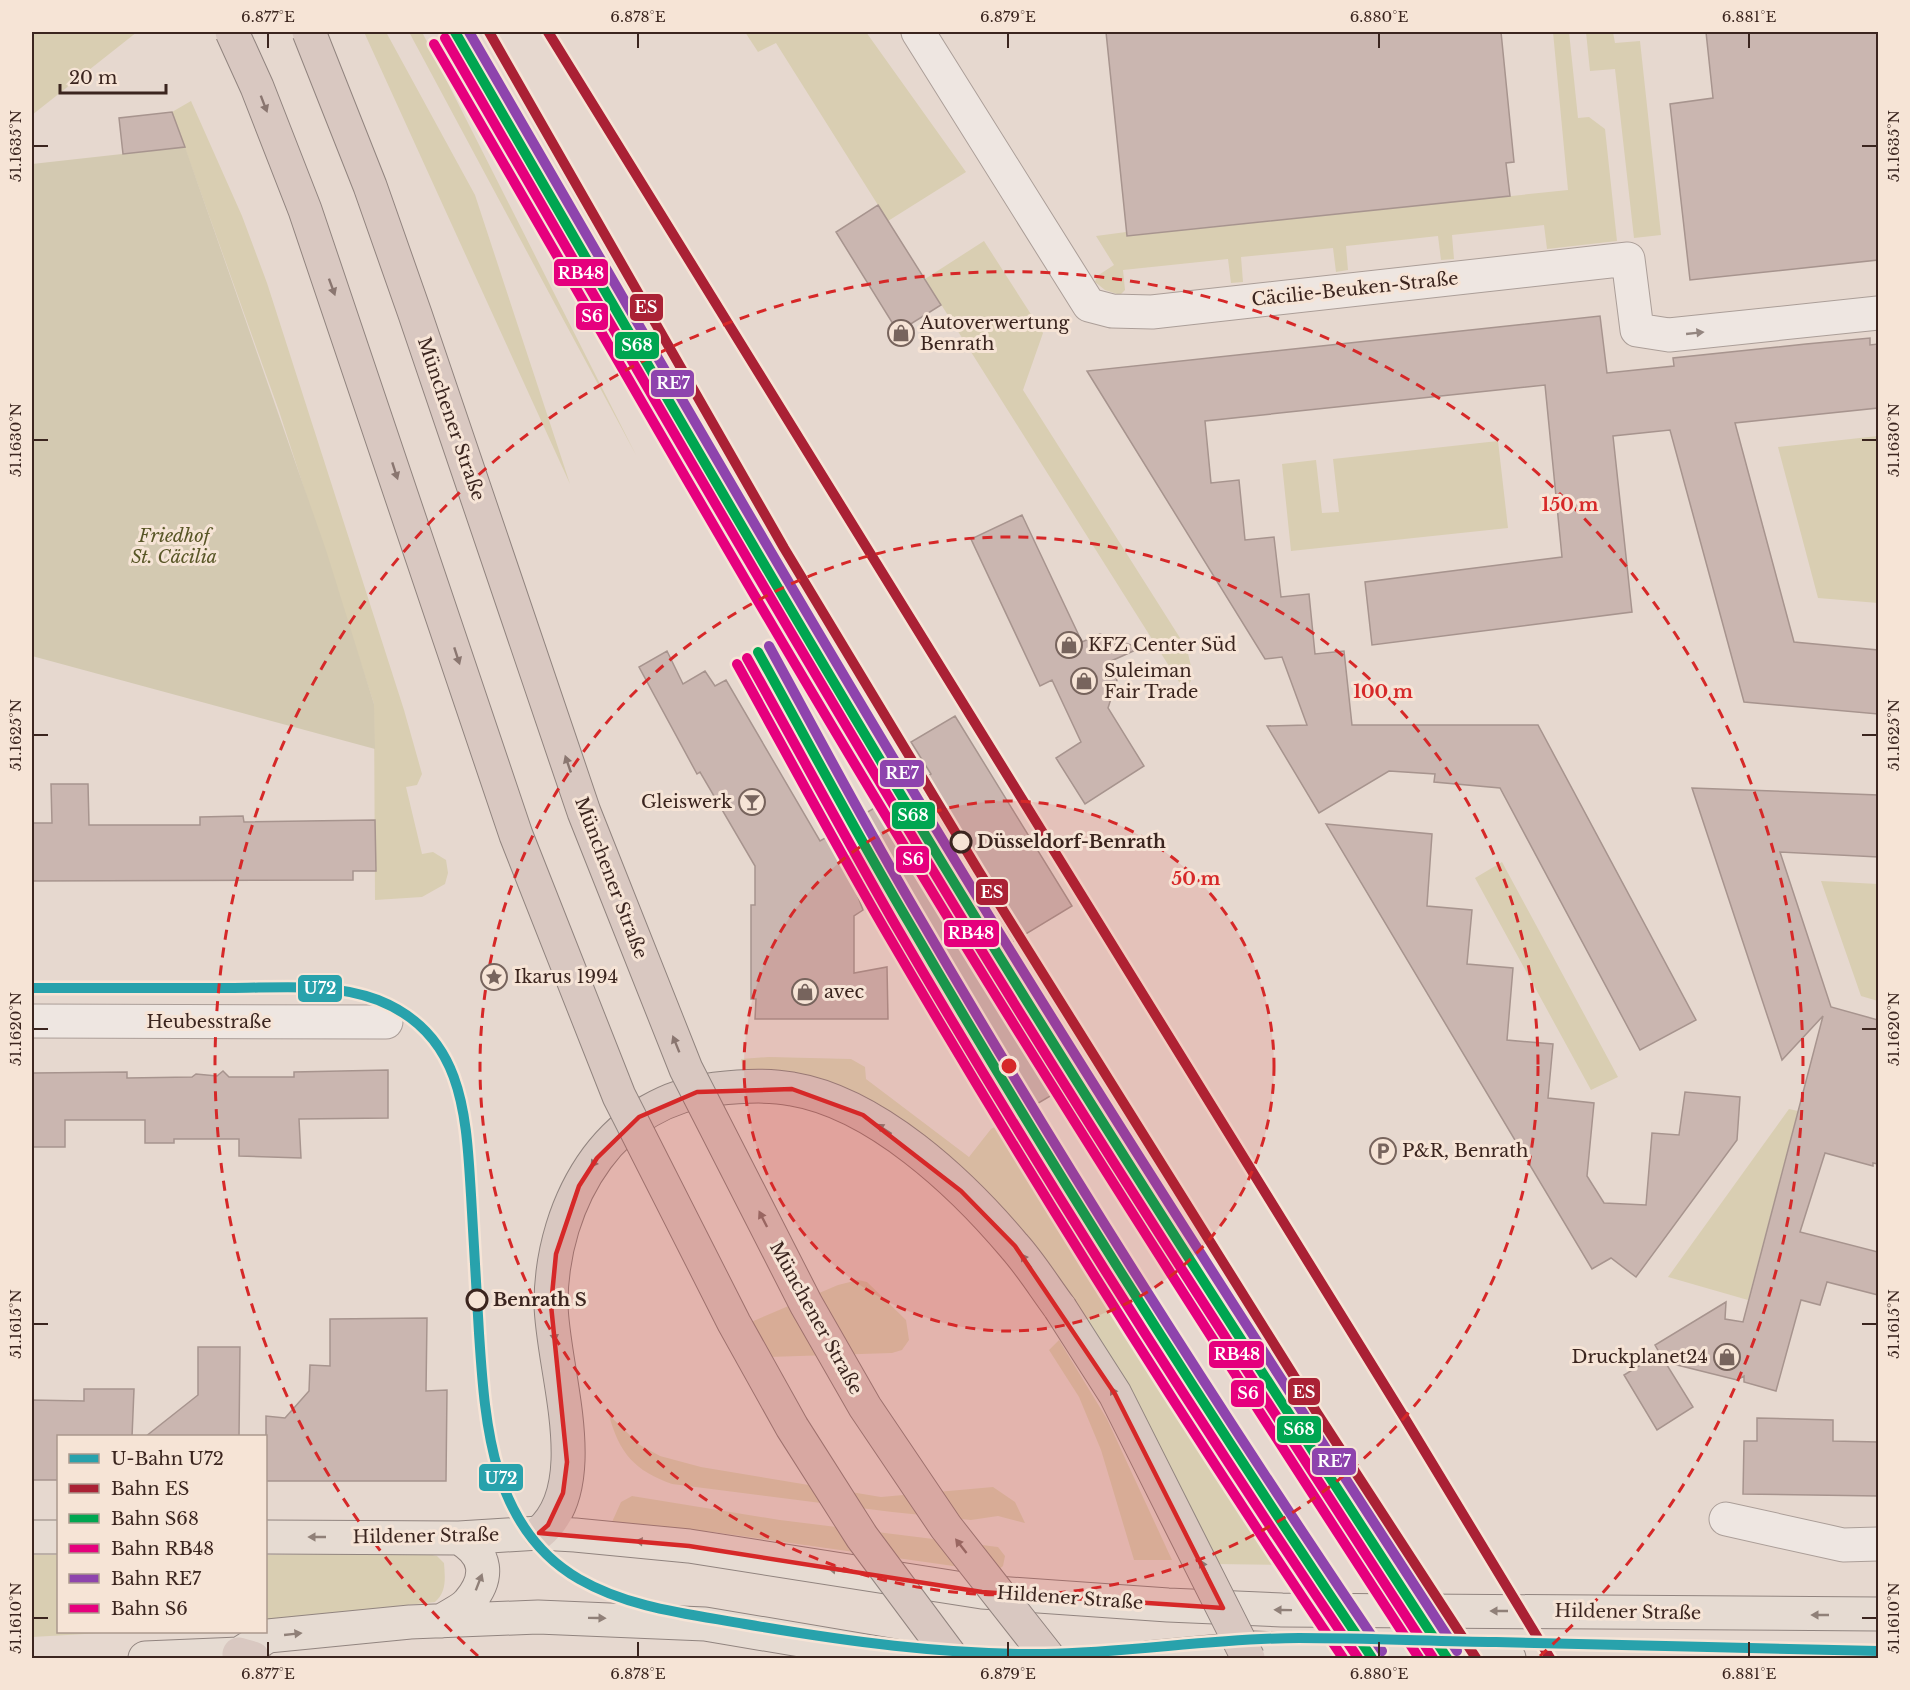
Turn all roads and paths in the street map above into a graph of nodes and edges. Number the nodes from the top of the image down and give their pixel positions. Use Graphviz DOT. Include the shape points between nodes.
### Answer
graph roads {
  1 [pos="232,32"];
  2 [pos="309,32"];
  3 [pos="918,32"];
  4 [pos="1878,313"];
  5 [pos="32,1021"];
  6 [pos="386,1022"];
  7 [pos="1726,1519"];
  8 [pos="539,1533"];
  9 [pos="32,1537"];
  10 [pos="57,1537"];
  11 [pos="267,1537"];
  12 [pos="459,1538"];
  13 [pos="1878,1544"];
  14 [pos="1878,1614"];
  15 [pos="441,1621"];
  16 [pos="246,1656"];
  17 [pos="145,1659"];
  18 [pos="908,1659"];
  19 [pos="952,1659"];
  20 [pos="1049,1659"];
  21 [pos="1147,1659"];
  22 [pos="1248,1659"];
  23 [pos="1509,1659"];
  1 -- 19 [label="highway, one-way, bridge" via="305,210 516,835 619,1096 734,1323 792,1427 862,1538"];
  20 -- 2 [label="highway, Münchener Straße, one-way, bridge" via="946,1527 866,1407 806,1304 686,1069 584,812 370,186"];
  3 -- 4 [label="street, Cäcilie-Beuken-Straße, one-way" via="1089,305 1112,311 1152,312 1628,259 1637,330 1669,335"];
  5 -- 6 [label="street, Heubesstraße"];
  7 -- 13 [label="street" via="1843,1545"];
  8 -- 12 [label="main road, Hildener Straße"];
  14 -- 8 [label="main road, Hildener Straße, one-way" via="1282,1610 1146,1604 982,1592 689,1546"];
  22 -- 8 [label="highway, one-way, bridge" via="1115,1394 1015,1246 962,1191 899,1138 863,1115 823,1097 792,1089 764,1086 697,1092 661,1103 632,1123 597,1158 579,1186 556,1254 551,1305 567,1427 567,1462 563,1493 548,1525"];
  9 -- 10 [label="main road"];
  12 -- 11 [label="main road, Hildener Straße, one-way"];
  15 -- 12 [label="main road, one-way" via="468,1604 483,1576 482,1559 475,1547"];
  16 -- 15 [label="main road, one-way" via="268,1636"];
  15 -- 18 [label="main road, one-way" via="538,1617 669,1621 737,1628"];
  16 -- 17 [label="main road"];
  21 -- 23 [label="main road" via="1254,1648"];
}
